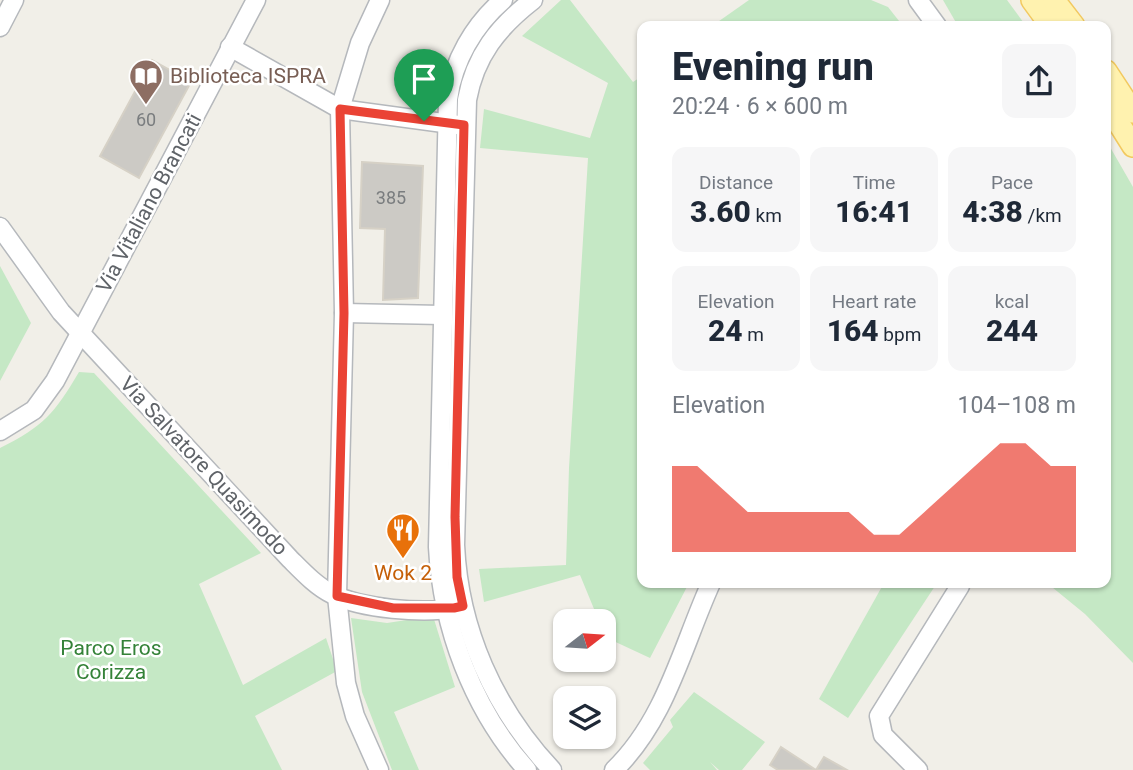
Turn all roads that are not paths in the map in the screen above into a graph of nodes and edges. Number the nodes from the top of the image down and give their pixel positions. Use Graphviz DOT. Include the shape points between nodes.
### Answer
graph roads {
  1 [pos="14,0"];
  2 [pos="256,0"];
  3 [pos="380,0"];
  4 [pos="503,0"];
  5 [pos="533,0"];
  6 [pos="918,0"];
  7 [pos="1032,0"];
  8 [pos="1054,0"];
  9 [pos="933,21"];
  10 [pos="1047,21"];
  11 [pos="1070,21"];
  12 [pos="0,27"];
  13 [pos="230,47"];
  14 [pos="1111,79"];
  15 [pos="340,109"];
  16 [pos="1111,111"];
  17 [pos="1133,112"];
  18 [pos="446,124"];
  19 [pos="464,125"];
  20 [pos="1133,146"];
  21 [pos="0,227"];
  22 [pos="344,313"];
  23 [pos="442,315"];
  24 [pos="80,332"];
  25 [pos="450,356"];
  26 [pos="0,431"];
  27 [pos="709,588"];
  28 [pos="959,588"];
  29 [pos="337,596"];
  30 [pos="455,608"];
  31 [pos="379,770"];
  32 [pos="527,770"];
  33 [pos="552,770"];
  34 [pos="614,770"];
  35 [pos="918,770"];
  1 -- 12 [label="street"];
  2 -- 13 [label="street, Via Vitaliano Brancati"];
  3 -- 15 [label="street" via="360,43"];
  4 -- 18 [label="street" via="479,25 458,61"];
  5 -- 19 [label="street" via="503,24 483,53 469,86"];
  6 -- 9 [label="street"];
  7 -- 10 [label="main road"];
  8 -- 11 [label="main road"];
  13 -- 15 [label="street"];
  13 -- 24 [label="street, Via Vitaliano Brancati"];
  14 -- 17 [label="main road"];
  15 -- 18 [label="street"];
  15 -- 22 [label="street"];
  16 -- 20 [label="main road"];
  18 -- 19 [label="street"];
  18 -- 23 [label="street"];
  19 -- 25 [label="street"];
  21 -- 24 [label="street, Via Salvatore Quasimodo" via="51,300"];
  22 -- 23 [label="street"];
  22 -- 29 [label="street"];
  23 -- 25 [label="street"];
  24 -- 26 [label="street, Via Vitaliano Brancati" via="43,399"];
  24 -- 29 [label="street, Via Salvatore Quasimodo" via="290,559"];
  25 -- 30 [label="street"];
  27 -- 34 [label="street" via="655,717"];
  28 -- 35 [label="street" via="879,716 883,735"];
  29 -- 30 [label="street, Via Salvatore Quasimodo" via="384,607"];
  29 -- 31 [label="street" via="345,683"];
  30 -- 32 [label="street" via="459,652 482,703"];
  30 -- 33 [label="street" via="493,688 523,737"];
}
